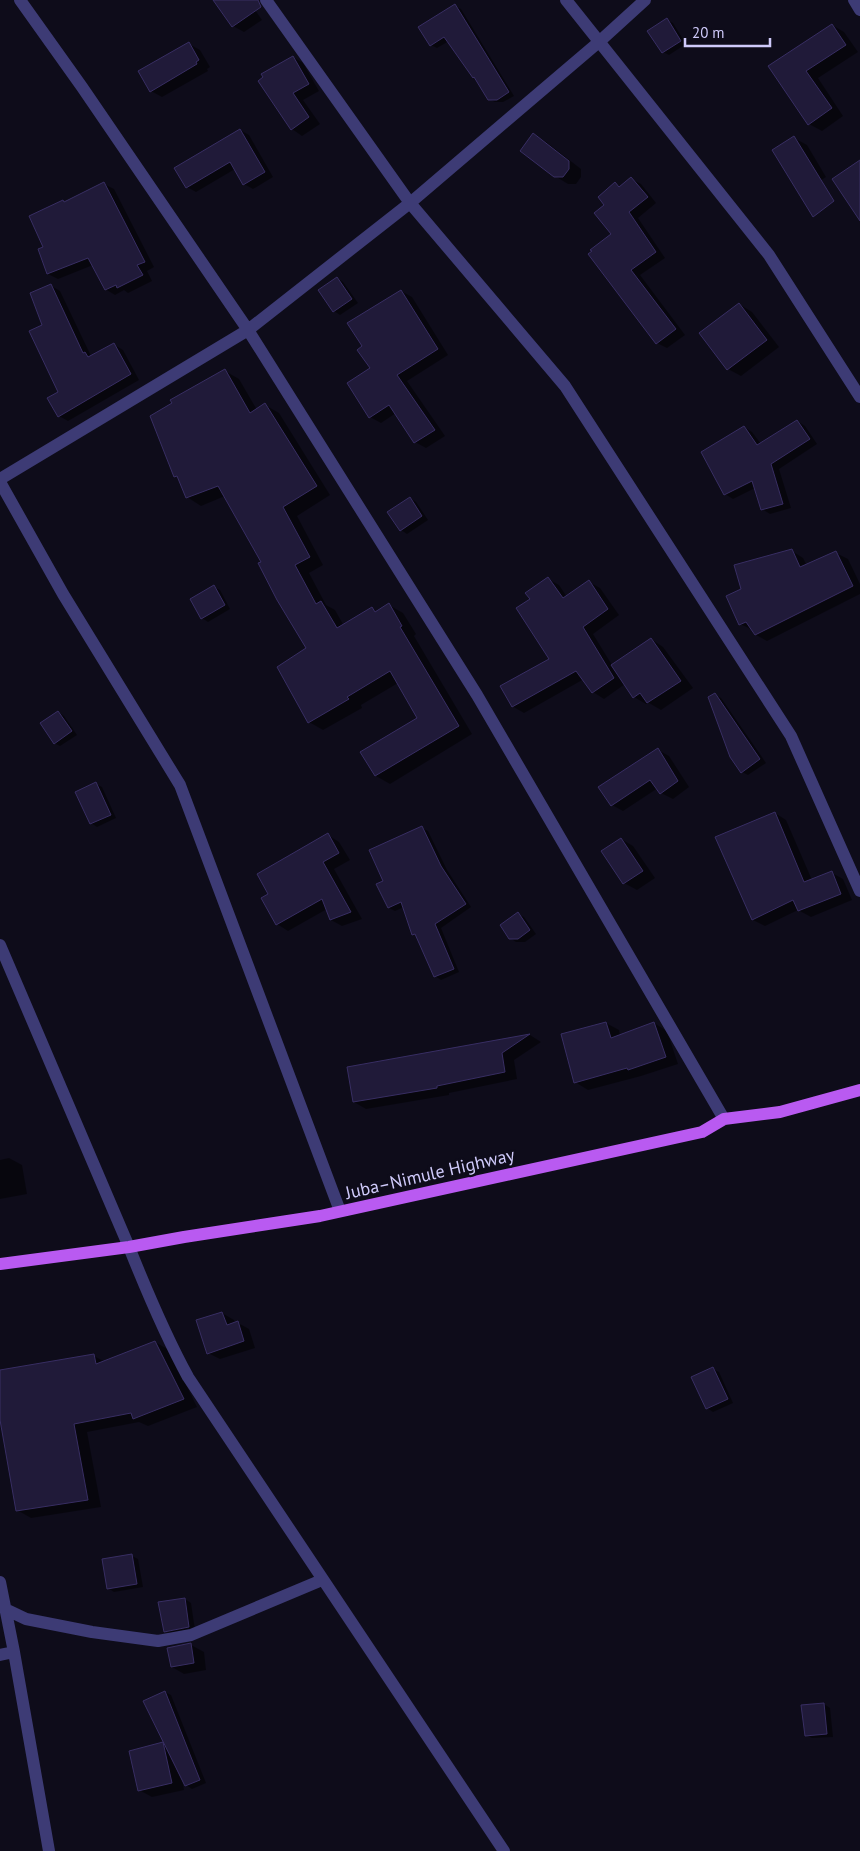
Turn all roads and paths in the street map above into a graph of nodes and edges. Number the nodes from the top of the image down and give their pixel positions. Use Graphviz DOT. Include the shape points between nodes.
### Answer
graph roads {
  1 [pos="20,0"];
  2 [pos="266,0"];
  3 [pos="566,0"];
  4 [pos="645,0"];
  5 [pos="854,0"];
  6 [pos="860,10"];
  7 [pos="600,41"];
  8 [pos="410,203"];
  9 [pos="248,330"];
  10 [pos="860,397"];
  11 [pos="0,480"];
  12 [pos="860,891"];
  13 [pos="0,945"];
  14 [pos="860,1090"];
  15 [pos="724,1119"];
  16 [pos="340,1211"];
  17 [pos="129,1247"];
  18 [pos="0,1264"];
  19 [pos="322,1580"];
  20 [pos="0,1582"];
  21 [pos="5,1609"];
  22 [pos="14,1652"];
  23 [pos="0,1655"];
  24 [pos="49,1851"];
  25 [pos="504,1851"];
  1 -- 9 [label="street"];
  2 -- 8 [label="street"];
  3 -- 7 [label="street"];
  4 -- 7 [label="street"];
  5 -- 6 [label="street"];
  7 -- 8 [label="street"];
  7 -- 10 [label="street" via="769,255"];
  8 -- 9 [label="street"];
  8 -- 12 [label="street" via="565,386 791,736"];
  9 -- 11 [label="street"];
  9 -- 15 [label="street" via="476,696"];
  11 -- 16 [label="street" via="63,594 180,784"];
  13 -- 17 [label="street"];
  14 -- 15 [label="main road, Juba–Nimule Highway" via="780,1112"];
  15 -- 16 [label="main road, Juba–Nimule Highway" via="702,1132"];
  16 -- 17 [label="main road, Juba–Nimule Highway"];
  17 -- 18 [label="main road, Juba–Nimule Highway"];
  17 -- 19 [label="street" via="148,1297 188,1377"];
  19 -- 21 [label="street" via="191,1635 158,1641 26,1619"];
  19 -- 25 [label="street"];
  20 -- 21 [label="street"];
  21 -- 22 [label="street"];
  22 -- 23 [label="street"];
  22 -- 24 [label="street"];
}
